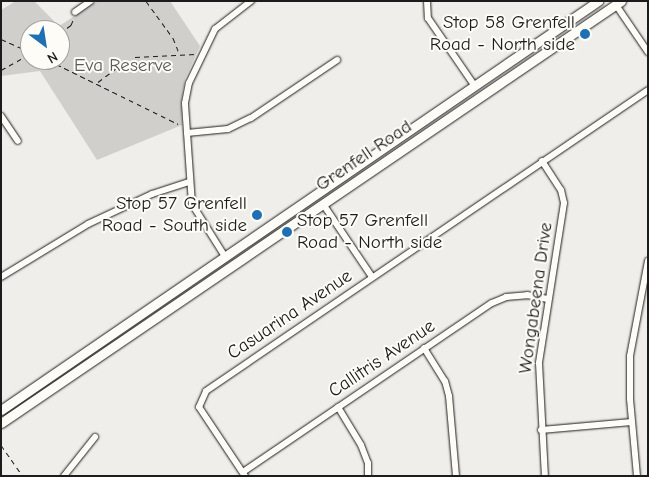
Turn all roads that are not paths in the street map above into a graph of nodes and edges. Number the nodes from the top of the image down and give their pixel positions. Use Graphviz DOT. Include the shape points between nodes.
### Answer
graph roads {
  1 [pos="91,1"];
  2 [pos="251,1"];
  3 [pos="427,1"];
  4 [pos="598,1"];
  5 [pos="618,3"];
  6 [pos="75,12"];
  7 [pos="648,52"];
  8 [pos="337,60"];
  9 [pos="474,85"];
  10 [pos="648,90"];
  11 [pos="481,96"];
  12 [pos="1,116"];
  13 [pos="186,131"];
  14 [pos="18,141"];
  15 [pos="542,160"];
  16 [pos="190,182"];
  17 [pos="315,193"];
  18 [pos="323,204"];
  19 [pos="224,255"];
  20 [pos="648,260"];
  21 [pos="232,266"];
  22 [pos="1,277"];
  23 [pos="372,277"];
  24 [pos="548,299"];
  25 [pos="424,348"];
  26 [pos="338,407"];
  27 [pos="1,410"];
  28 [pos="632,422"];
  29 [pos="1,423"];
  30 [pos="541,430"];
  31 [pos="95,437"];
  32 [pos="244,474"];
  33 [pos="64,476"];
  34 [pos="368,476"];
  35 [pos="456,476"];
  36 [pos="545,476"];
  37 [pos="637,476"];
  1 -- 6 [label="street"];
  2 -- 13 [label="street" via="220,24 202,54 186,94"];
  3 -- 9 [label="street" via="428,18"];
  4 -- 9 [label="main road, Grenfell Road"];
  5 -- 7 [label="street"];
  5 -- 11 [label="main road, Grenfell Road"];
  8 -- 13 [label="street" via="251,118 228,129"];
  9 -- 11 [label="main road"];
  9 -- 17 [label="main road, Grenfell Road"];
  10 -- 15 [label="street, Casuarina Avenue"];
  11 -- 18 [label="main road, Grenfell Road"];
  12 -- 14 [label="street"];
  13 -- 16 [label="street"];
  15 -- 23 [label="street, Casuarina Avenue"];
  15 -- 24 [label="street, Wongabeena Drive" via="561,190 564,203"];
  16 -- 19 [label="street" via="194,210"];
  16 -- 22 [label="street" via="152,194 88,224"];
  17 -- 18 [label="main road"];
  17 -- 19 [label="main road, Grenfell Road"];
  18 -- 21 [label="main road, Grenfell Road"];
  18 -- 23 [label="street"];
  19 -- 21 [label="main road"];
  19 -- 27 [label="main road, Grenfell Road"];
  20 -- 28 [label="street" via="630,356"];
  21 -- 29 [label="main road, Grenfell Road"];
  23 -- 32 [label="street, Casuarina Avenue" via="214,384 200,398 199,407 204,416"];
  24 -- 25 [label="street, Callitris Avenue" via="527,295 506,297"];
  24 -- 30 [label="street, Wongabeena Drive" via="539,363"];
  25 -- 26 [label="street, Callitris Avenue"];
  25 -- 35 [label="street" via="442,375 449,396"];
  26 -- 32 [label="street, Callitris Avenue"];
  26 -- 34 [label="street" via="361,445 368,462"];
  28 -- 30 [label="street"];
  28 -- 37 [label="street"];
  30 -- 36 [label="street, Wongabeena Drive"];
  31 -- 33 [label="street"];
}
